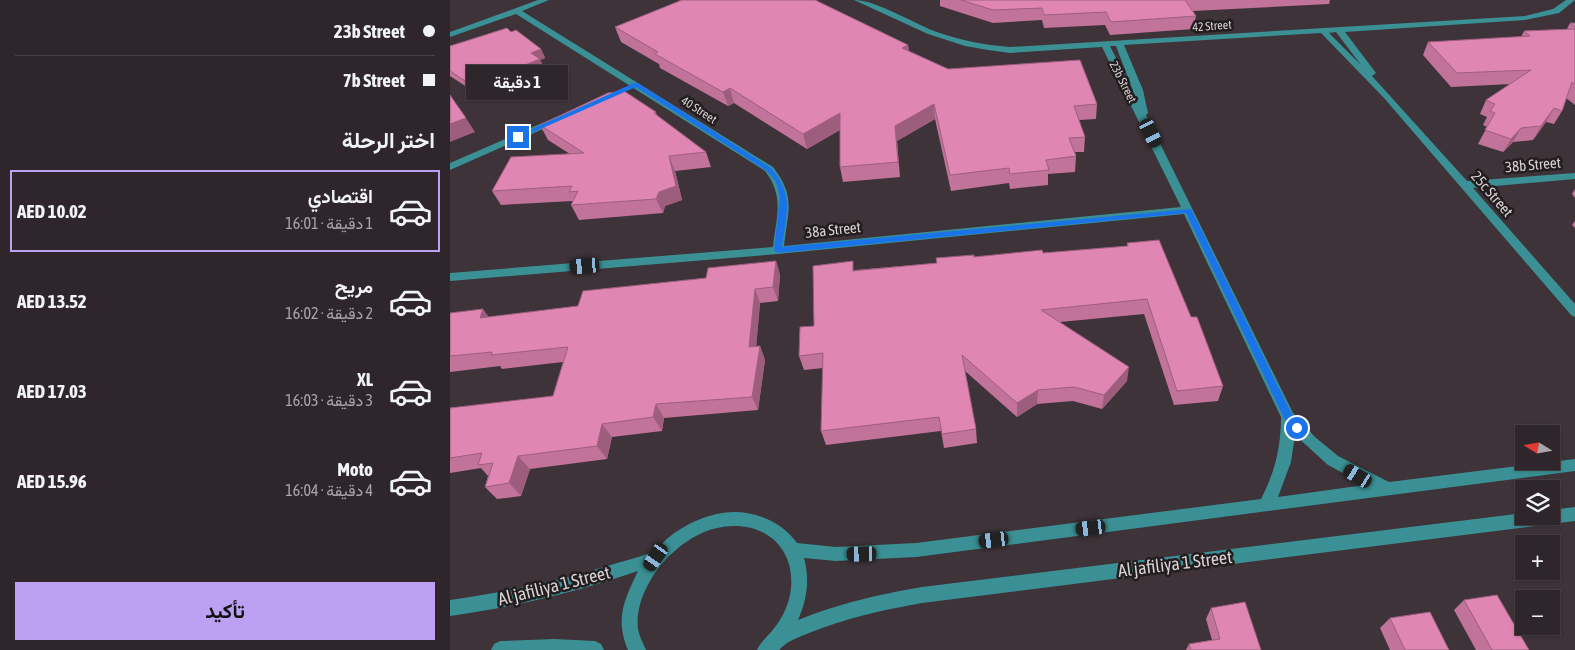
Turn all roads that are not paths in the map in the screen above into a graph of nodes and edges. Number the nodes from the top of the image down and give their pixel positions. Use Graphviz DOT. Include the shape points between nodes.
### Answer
graph roads {
  1 [pos="545,0"];
  2 [pos="858,0"];
  3 [pos="1571,0"];
  4 [pos="518,10"];
  5 [pos="1338,30"];
  6 [pos="1323,31"];
  7 [pos="450,35"];
  8 [pos="1119,44"];
  9 [pos="1105,45"];
  10 [pos="1387,96"];
  11 [pos="565,116"];
  12 [pos="1143,118"];
  13 [pos="450,167"];
  14 [pos="1575,176"];
  15 [pos="1464,185"];
  16 [pos="1188,210"];
  17 [pos="778,250"];
  18 [pos="450,277"];
  19 [pos="1575,312"];
  20 [pos="1288,417"];
  21 [pos="1575,465"];
  22 [pos="1389,489"];
  23 [pos="1266,505"];
  24 [pos="1575,514"];
  25 [pos="793,550"];
  26 [pos="656,557"];
  27 [pos="450,608"];
  28 [pos="772,646"];
  29 [pos="500,650"];
  30 [pos="595,650"];
  31 [pos="637,650"];
  1 -- 4 [label="street"];
  2 -- 9 [label="street, 42 Street" via="942,37 983,48 1024,50"];
  3 -- 5 [label="street, 42 Street" via="1556,11 1525,18"];
  4 -- 7 [label="street"];
  4 -- 17 [label="street, 40 Street" via="632,86 769,169 779,182 784,197"];
  5 -- 6 [label="street, 42 Street"];
  5 -- 10 [label="street, 25c Street"];
  6 -- 8 [label="street, 42 Street"];
  6 -- 10 [label="street, 25c Street"];
  8 -- 9 [label="street, 42 Street"];
  8 -- 12 [label="street, 23b Street" via="1138,90"];
  9 -- 12 [label="street, 23b Street"];
  10 -- 15 [label="street, 25c Street"];
  11 -- 13 [label="street"];
  12 -- 16 [label="street, 23b Street"];
  14 -- 15 [label="street, 38b Street"];
  15 -- 19 [label="street, 25c Street"];
  16 -- 17 [label="street, 38a Street"];
  16 -- 20 [label="street, 23b Street"];
  17 -- 18 [label="street, 38a Street"];
  20 -- 22 [label="street, 23b Street" via="1306,439 1330,459"];
  20 -- 23 [label="street, 23b Street" via="1285,462"];
  21 -- 22 [label="street"];
  22 -- 23 [label="street"];
  23 -- 25 [label="street" via="916,550 836,554"];
  24 -- 28 [label="street, Al jafiliya 1 Street" via="922,595 837,613"];
  25 -- 26 [label="street" via="783,537 766,526 746,520 723,520 699,527"];
  25 -- 28 [label="street" via="800,569 799,591 793,614"];
  26 -- 27 [label="street, Al jafiliya 1 Street" via="570,586"];
  26 -- 31 [label="street" via="640,580 631,606 630,632"];
  29 -- 30 [label="street"];
}
